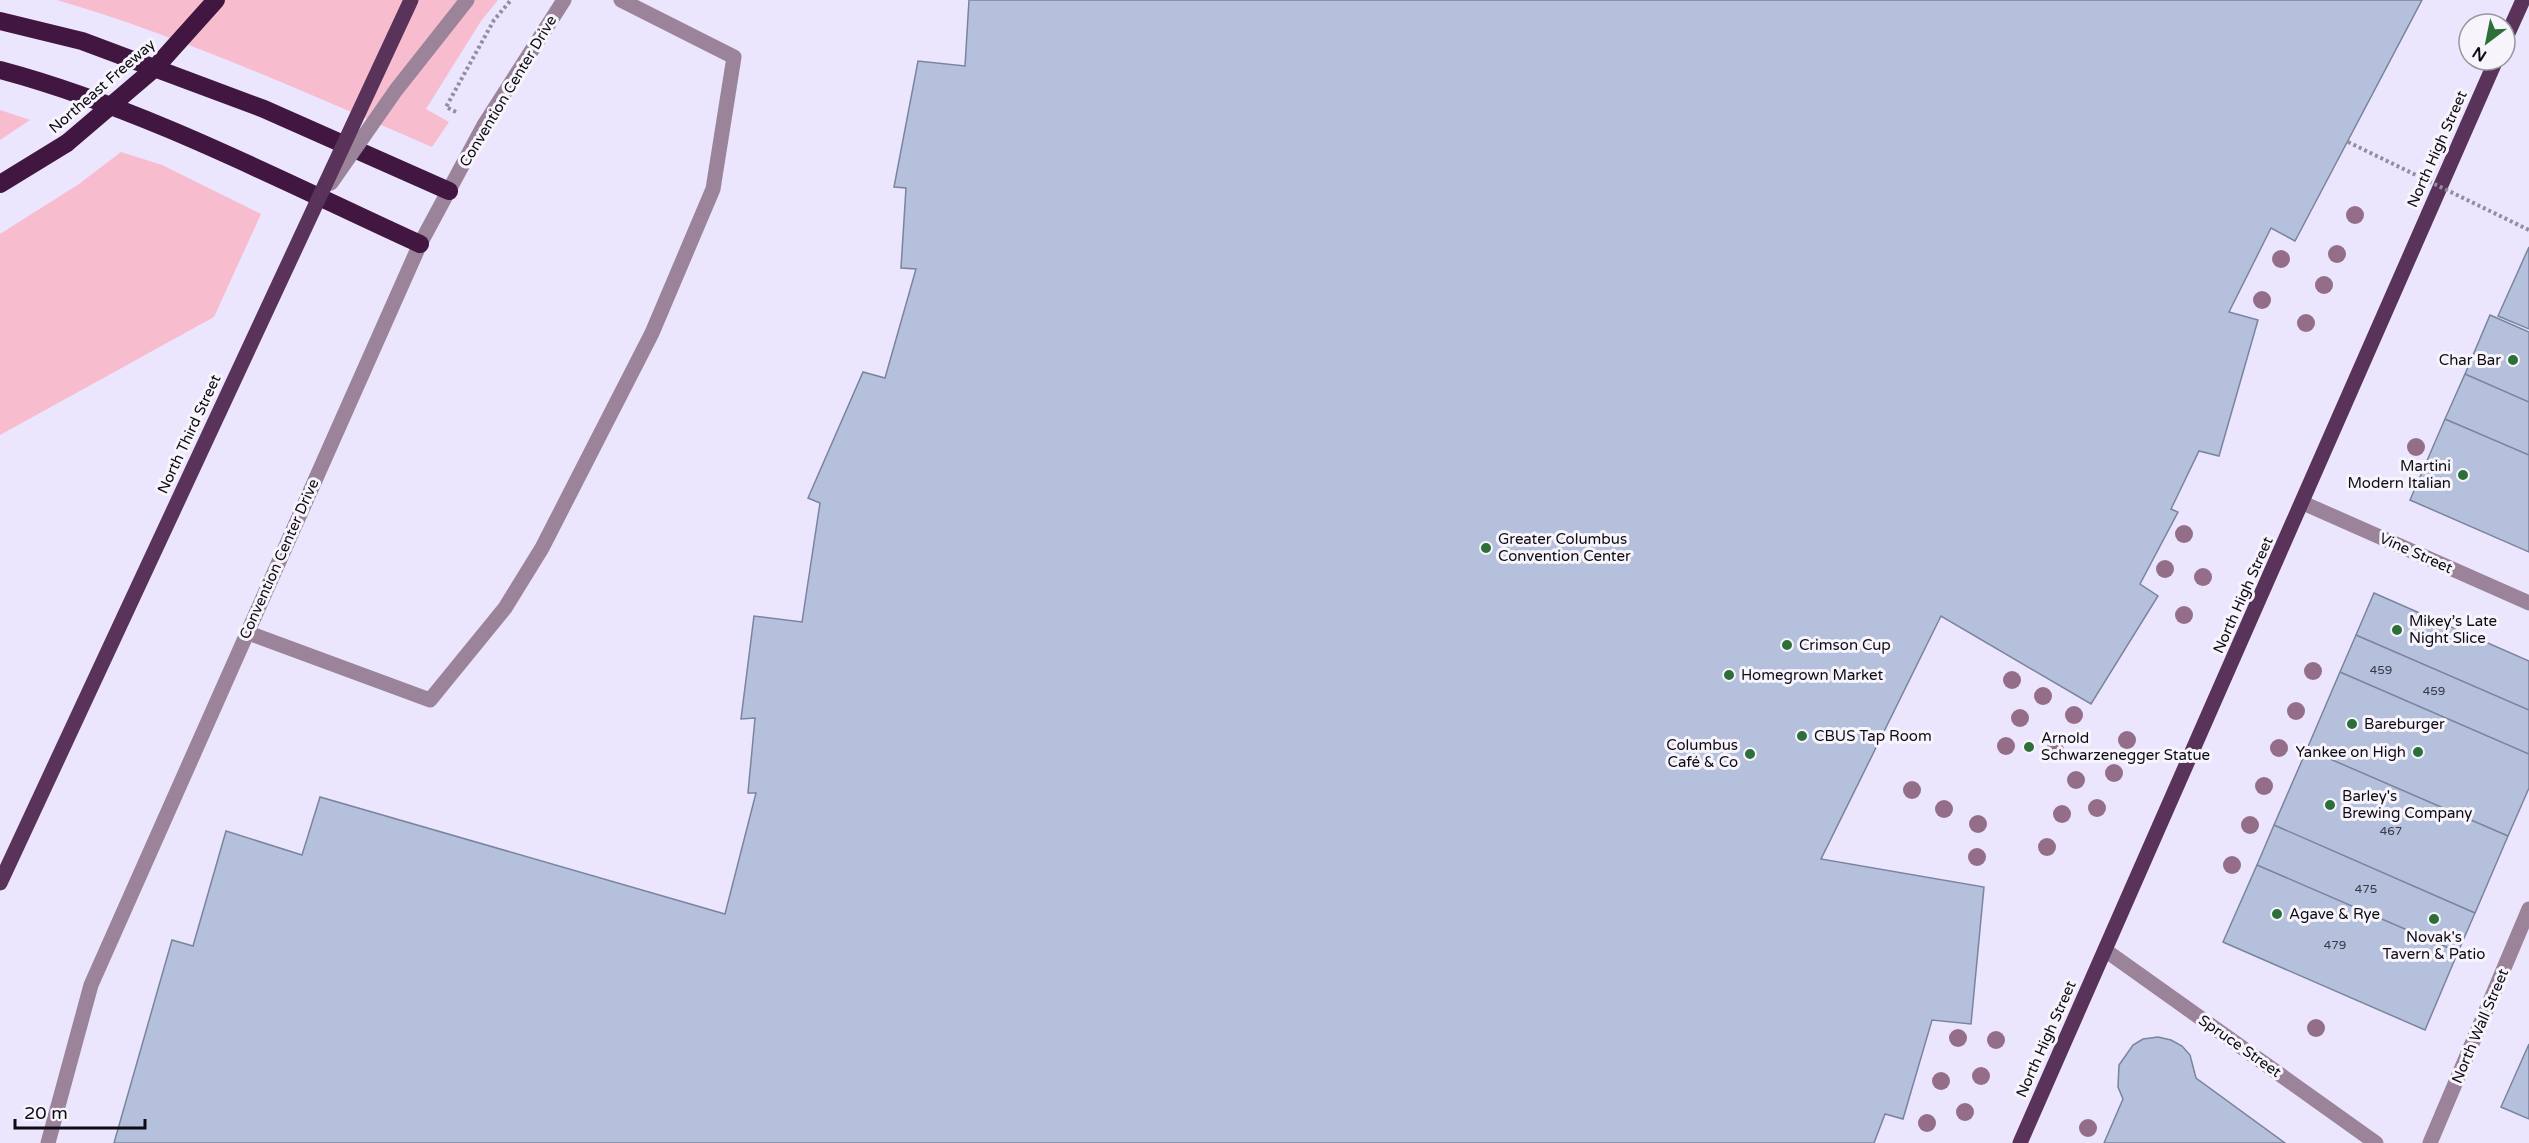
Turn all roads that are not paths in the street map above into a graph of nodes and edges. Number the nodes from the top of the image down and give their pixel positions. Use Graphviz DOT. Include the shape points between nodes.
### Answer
graph roads {
  1 [pos="216,0"];
  2 [pos="411,0"];
  3 [pos="466,0"];
  4 [pos="564,0"];
  5 [pos="621,0"];
  6 [pos="0,21"];
  7 [pos="0,70"];
  8 [pos="2491,72"];
  9 [pos="0,184"];
  10 [pos="449,191"];
  11 [pos="317,202"];
  12 [pos="420,244"];
  13 [pos="2303,503"];
  14 [pos="2529,603"];
  15 [pos="246,632"];
  16 [pos="0,883"];
  17 [pos="2529,909"];
  18 [pos="2105,950"];
  19 [pos="48,1143"];
  20 [pos="2020,1143"];
  21 [pos="2376,1143"];
  22 [pos="2430,1143"];
  1 -- 9 [label="highway, Northeast Freeway, bridge" via="154,68 67,143"];
  2 -- 11 [label="main road, North Third Street, bridge"];
  3 -- 11 [label="street, bridge"];
  4 -- 10 [label="street, Convention Center Drive" via="484,125"];
  5 -- 15 [label="street" via="734,57 713,189 652,333 542,548 505,608 430,700"];
  6 -- 10 [label="highway" via="82,41 264,108"];
  7 -- 12 [label="highway" via="55,85 188,139"];
  8 -- 13 [label="main road, North High Street"];
  10 -- 12 [label="street, Convention Center Drive"];
  11 -- 16 [label="main road, North Third Street"];
  12 -- 15 [label="street, Convention Center Drive"];
  13 -- 14 [label="street, Vine Street"];
  13 -- 18 [label="main road, North High Street"];
  15 -- 19 [label="street, Convention Center Drive" via="91,986"];
  17 -- 22 [label="street, North Wall Street"];
  18 -- 20 [label="main road, North High Street"];
  18 -- 21 [label="street, Spruce Street"];
}
